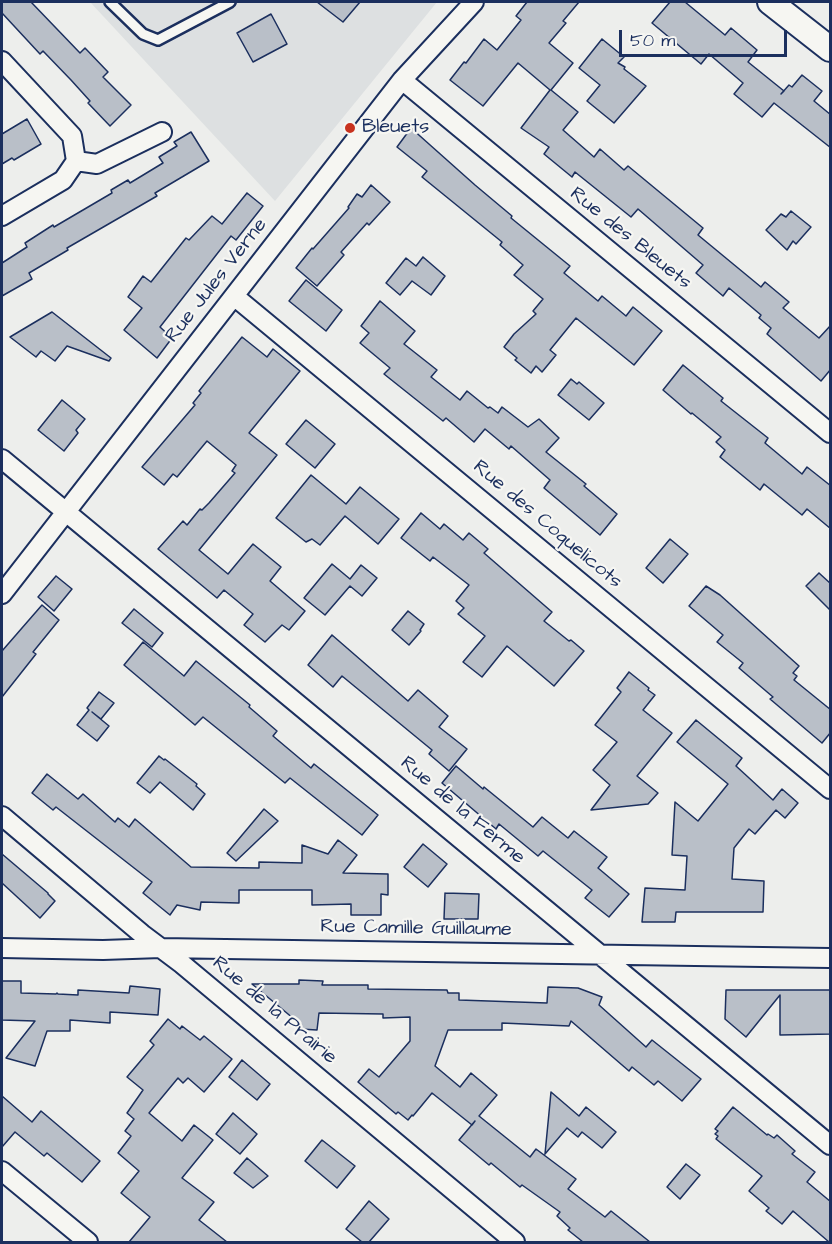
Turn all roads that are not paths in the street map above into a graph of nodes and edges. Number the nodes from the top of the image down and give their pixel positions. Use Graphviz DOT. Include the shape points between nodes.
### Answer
graph roads {
  1 [pos="110,2"];
  2 [pos="230,2"];
  3 [pos="474,2"];
  4 [pos="770,2"];
  5 [pos="831,49"];
  6 [pos="2,61"];
  7 [pos="402,80"];
  8 [pos="162,132"];
  9 [pos="76,161"];
  10 [pos="2,216"];
  11 [pos="234,296"];
  12 [pos="831,433"];
  13 [pos="2,459"];
  14 [pos="66,512"];
  15 [pos="2,594"];
  16 [pos="831,789"];
  17 [pos="2,816"];
  18 [pos="2,948"];
  19 [pos="160,948"];
  20 [pos="600,955"];
  21 [pos="831,958"];
  22 [pos="831,1145"];
  23 [pos="2,1171"];
  24 [pos="88,1242"];
  25 [pos="515,1242"];
  1 -- 2 [label="lane" via="143,34 158,40"];
  3 -- 7 [label="street, Rue Jules Verne"];
  4 -- 5 [label="main road"];
  6 -- 9 [label="street" via="72,136"];
  7 -- 11 [label="street, Rue Jules Verne"];
  7 -- 12 [label="street, Rue des Bleuets"];
  8 -- 9 [label="street" via="98,165"];
  9 -- 10 [label="street" via="63,180"];
  11 -- 14 [label="street, Rue Jules Verne"];
  11 -- 16 [label="street, Rue des Coquelicots"];
  13 -- 14 [label="street, Rue de la Ferme"];
  14 -- 15 [label="street, Rue Jules Verne"];
  14 -- 20 [label="street, Rue de la Ferme"];
  17 -- 19 [label="street, Rue de la Prairie"];
  18 -- 19 [label="street, Rue Camille Guillaume"];
  19 -- 20 [label="street, Rue Camille Guillaume"];
  19 -- 25 [label="street, Rue de la Prairie"];
  20 -- 21 [label="street, Rue Camille Guillaume"];
  20 -- 22 [label="street, Rue de la Ferme"];
  23 -- 24 [label="street"];
}
